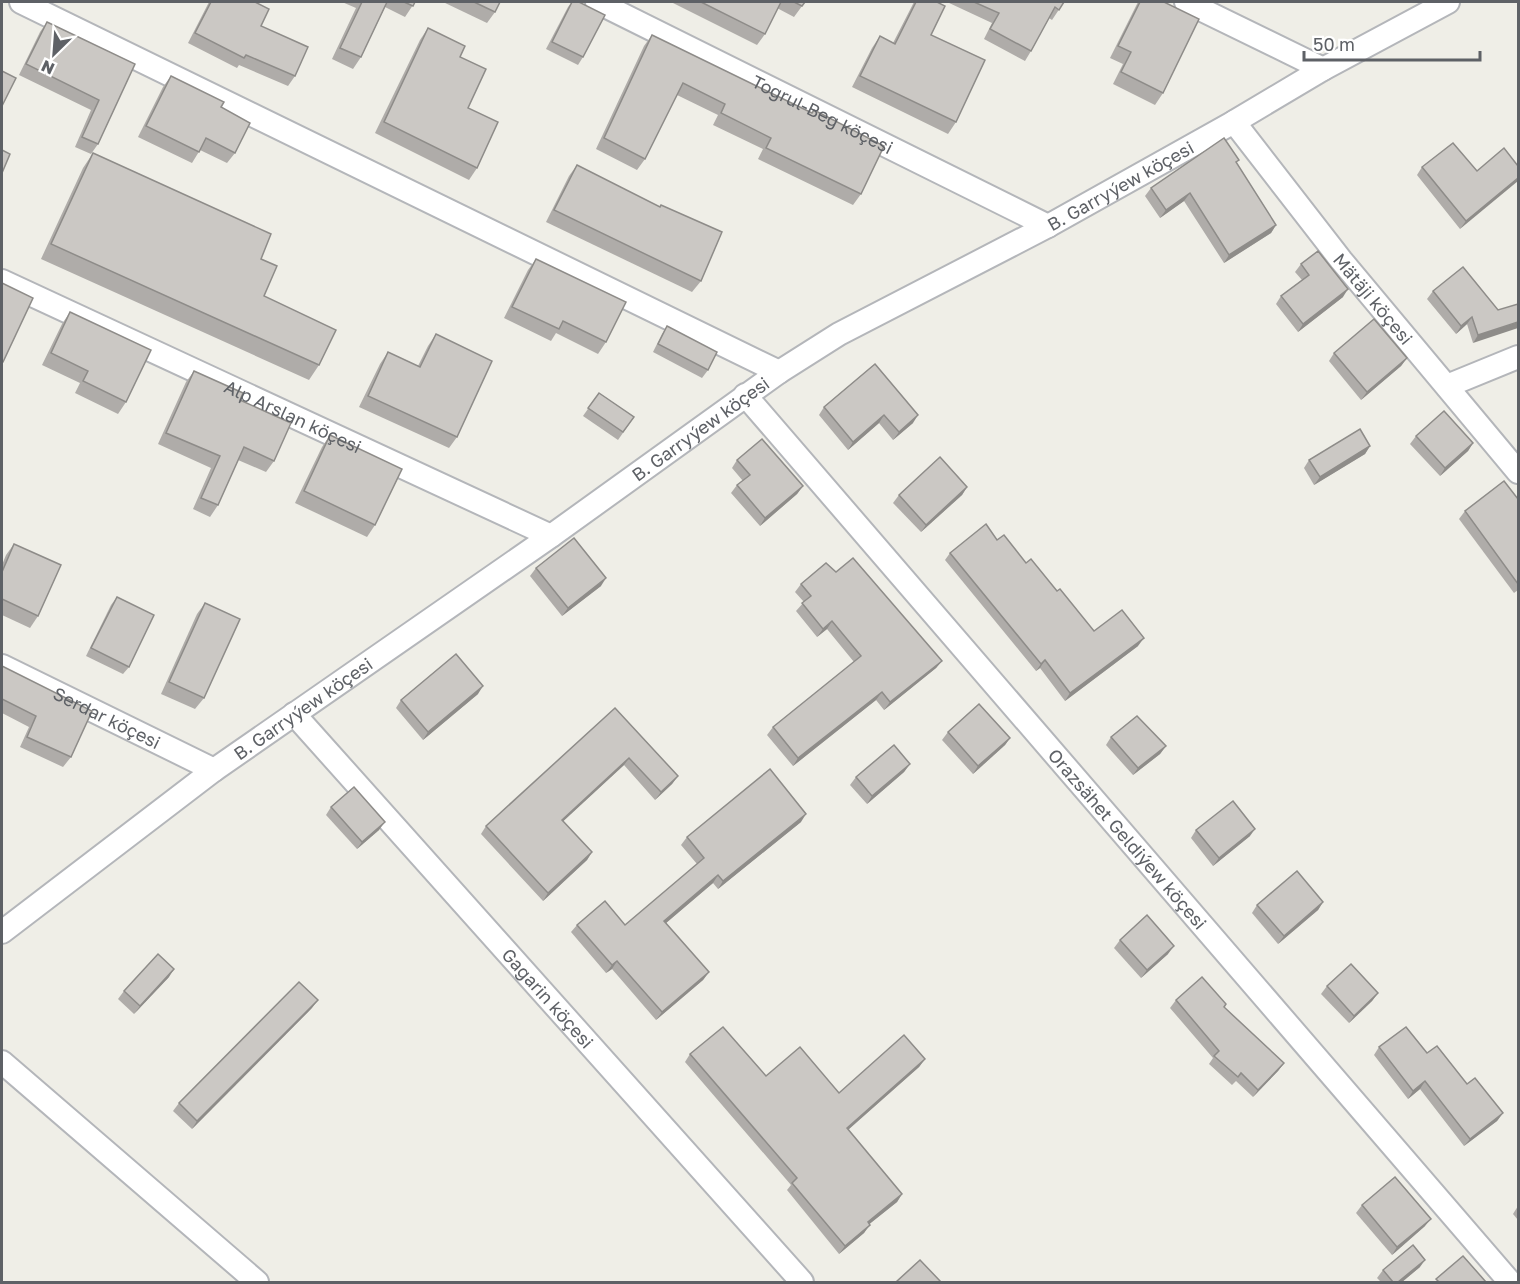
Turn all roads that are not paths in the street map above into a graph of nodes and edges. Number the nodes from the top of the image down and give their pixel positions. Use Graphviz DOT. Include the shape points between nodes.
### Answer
graph roads {
  1 [pos="21,2"];
  2 [pos="597,2"];
  3 [pos="1186,2"];
  4 [pos="1448,2"];
  5 [pos="1323,69"];
  6 [pos="1234,122"];
  7 [pos="1048,226"];
  8 [pos="2,281"];
  9 [pos="1518,357"];
  10 [pos="779,372"];
  11 [pos="1447,386"];
  12 [pos="745,395"];
  13 [pos="1518,472"];
  14 [pos="551,536"];
  15 [pos="2,666"];
  16 [pos="294,714"];
  17 [pos="214,770"];
  18 [pos="2,932"];
  19 [pos="2,1062"];
  20 [pos="257,1282"];
  21 [pos="802,1282"];
  22 [pos="1510,1282"];
  1 -- 10 [label="street"];
  2 -- 7 [label="street, Togrul-Beg köçesi"];
  3 -- 5 [label="street"];
  4 -- 5 [label="street, B. Garryýew köçesi"];
  5 -- 6 [label="street, B. Garryýew köçesi"];
  6 -- 7 [label="street, B. Garryýew köçesi"];
  6 -- 11 [label="street, Mätäji köçesi" via="1341,260"];
  7 -- 10 [label="street, B. Garryýew köçesi" via="839,334"];
  8 -- 14 [label="street, Alp Arslan köçesi"];
  9 -- 11 [label="street"];
  10 -- 12 [label="street, B. Garryýew köçesi"];
  11 -- 13 [label="street, Mätäji köçesi"];
  12 -- 14 [label="street, B. Garryýew köçesi"];
  12 -- 22 [label="street, Orazsähet Geldiýew köçesi"];
  14 -- 16 [label="street, B. Garryýew köçesi"];
  15 -- 17 [label="street, Serdar köçesi"];
  16 -- 17 [label="street, B. Garryýew köçesi"];
  16 -- 21 [label="street, Gagarin köçesi"];
  17 -- 18 [label="street, B. Garryýew köçesi"];
  19 -- 20 [label="street"];
}
